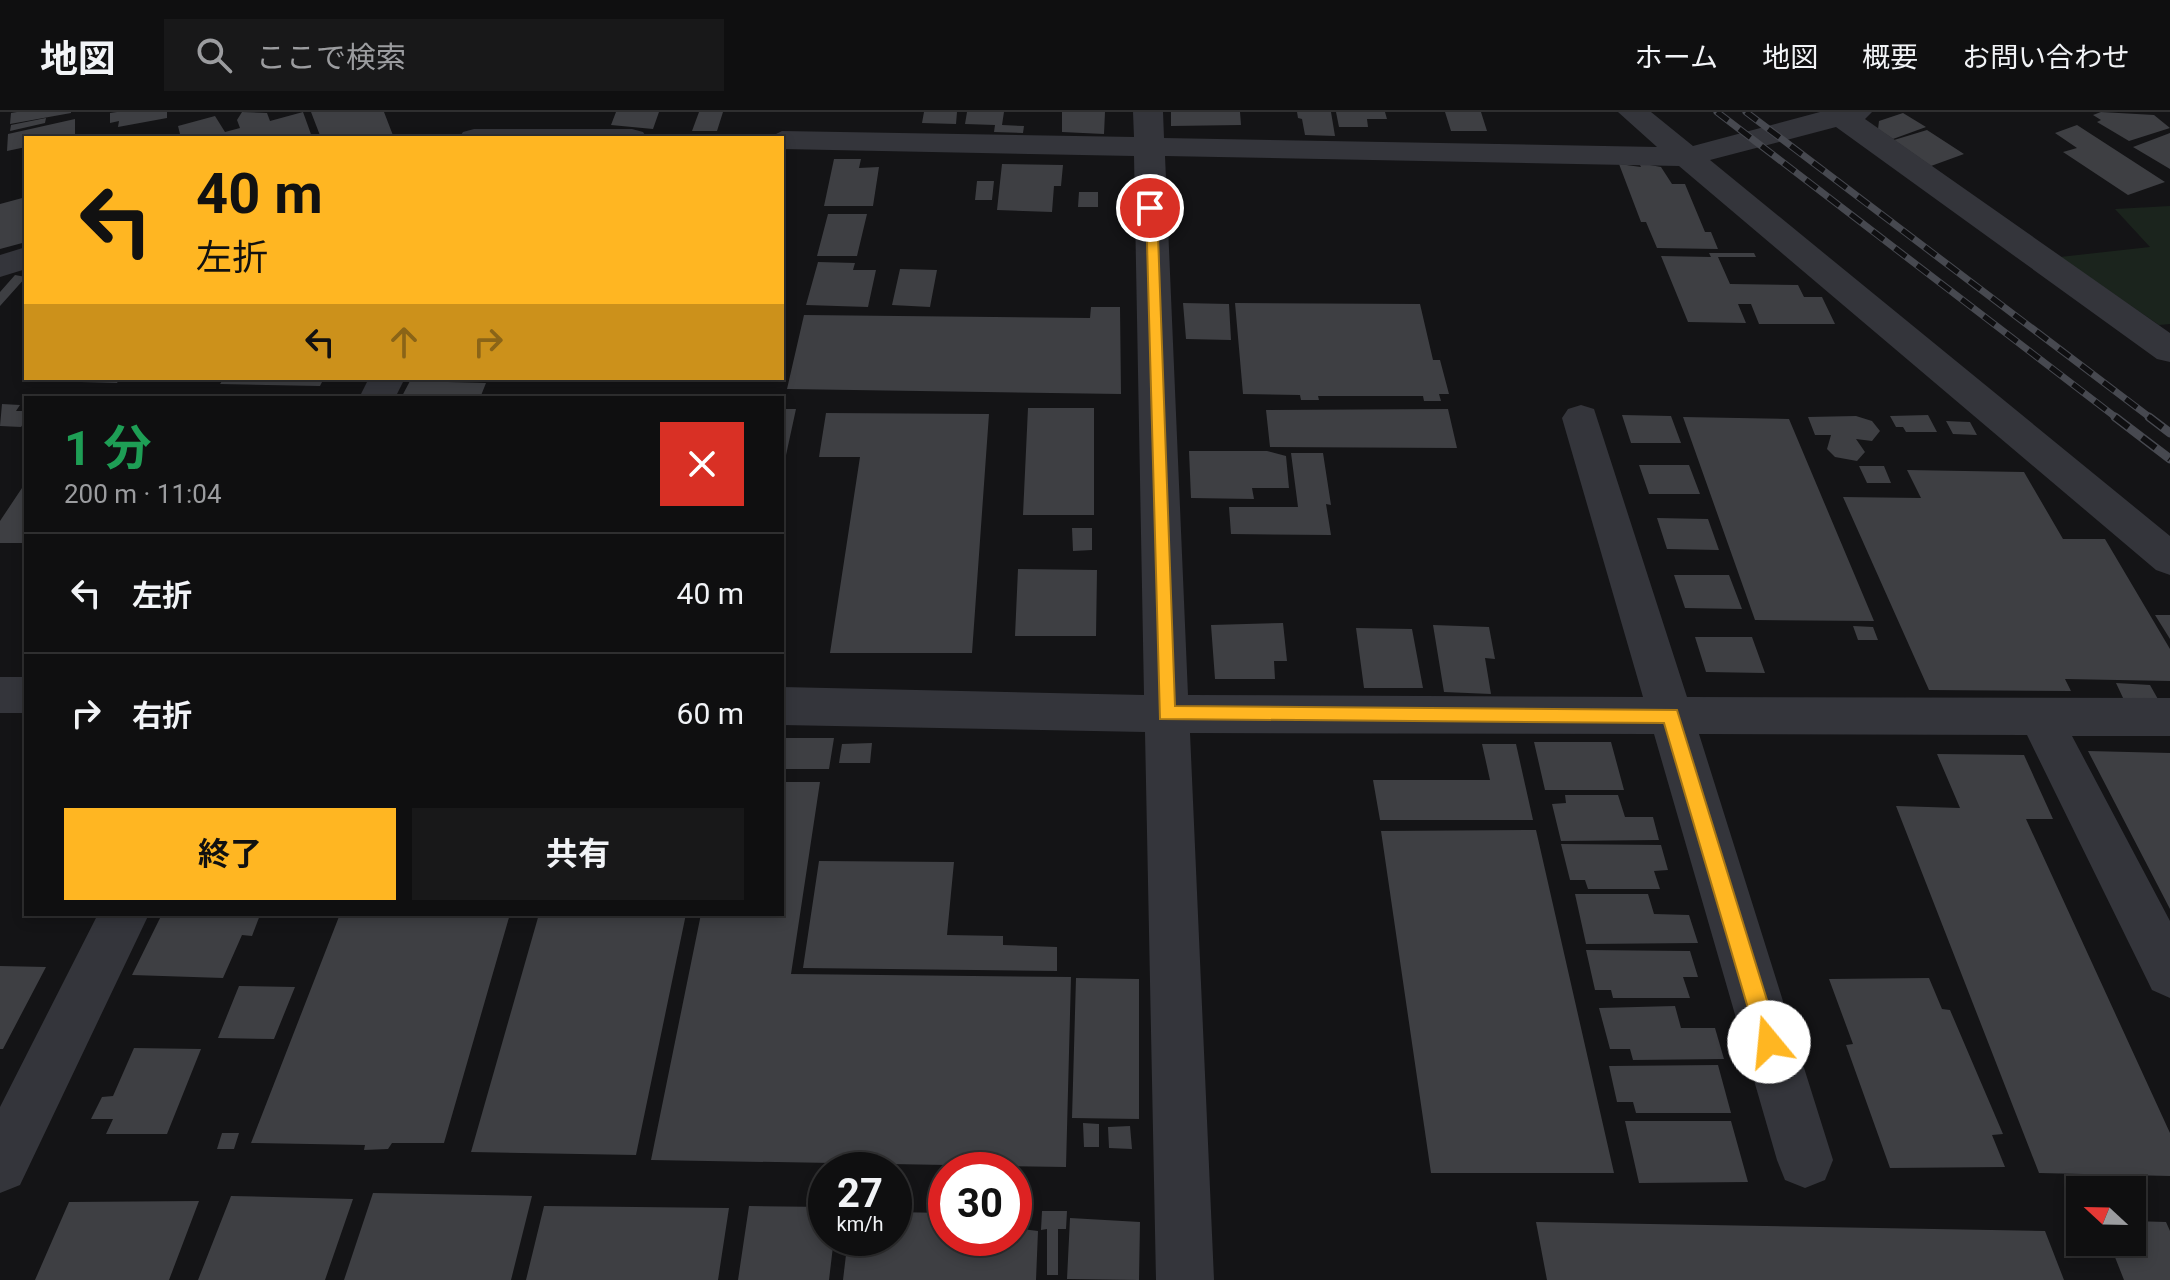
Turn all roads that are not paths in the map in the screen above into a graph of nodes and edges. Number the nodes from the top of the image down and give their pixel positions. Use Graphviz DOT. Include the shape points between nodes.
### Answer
graph roads {
  1 [pos="1633,112"];
  2 [pos="1844,114"];
  3 [pos="509,129"];
  4 [pos="1148,129"];
  5 [pos="482,136"];
  6 [pos="605,136"];
  7 [pos="784,140"];
  8 [pos="1688,157"];
  9 [pos="24,259"];
  10 [pos="0,266"];
  11 [pos="2170,350"];
  12 [pos="1581,418"];
  13 [pos="2170,559"];
  14 [pos="0,695"];
  15 [pos="24,695"];
  16 [pos="784,706"];
  17 [pos="1166,714"];
  18 [pos="1670,716"];
  19 [pos="2040,717"];
  20 [pos="2170,717"];
  21 [pos="123,916"];
  22 [pos="2170,973"];
  23 [pos="1805,1160"];
  24 [pos="0,1165"];
  25 [pos="1185,1280"];
  1 -- 8 [label="street"];
  2 -- 8 [label="street"];
  2 -- 11 [label="street"];
  3 -- 5 [label="street"];
  3 -- 6 [label="street"];
  4 -- 7 [label="street"];
  4 -- 8 [label="street"];
  4 -- 17 [label="street"];
  8 -- 13 [label="street"];
  9 -- 10 [label="street"];
  12 -- 18 [label="street"];
  14 -- 15 [label="street"];
  16 -- 17 [label="street"];
  17 -- 18 [label="street"];
  17 -- 25 [label="street"];
  18 -- 19 [label="street"];
  18 -- 23 [label="street"];
  19 -- 20 [label="street"];
  19 -- 22 [label="street"];
  21 -- 24 [label="street"];
}
